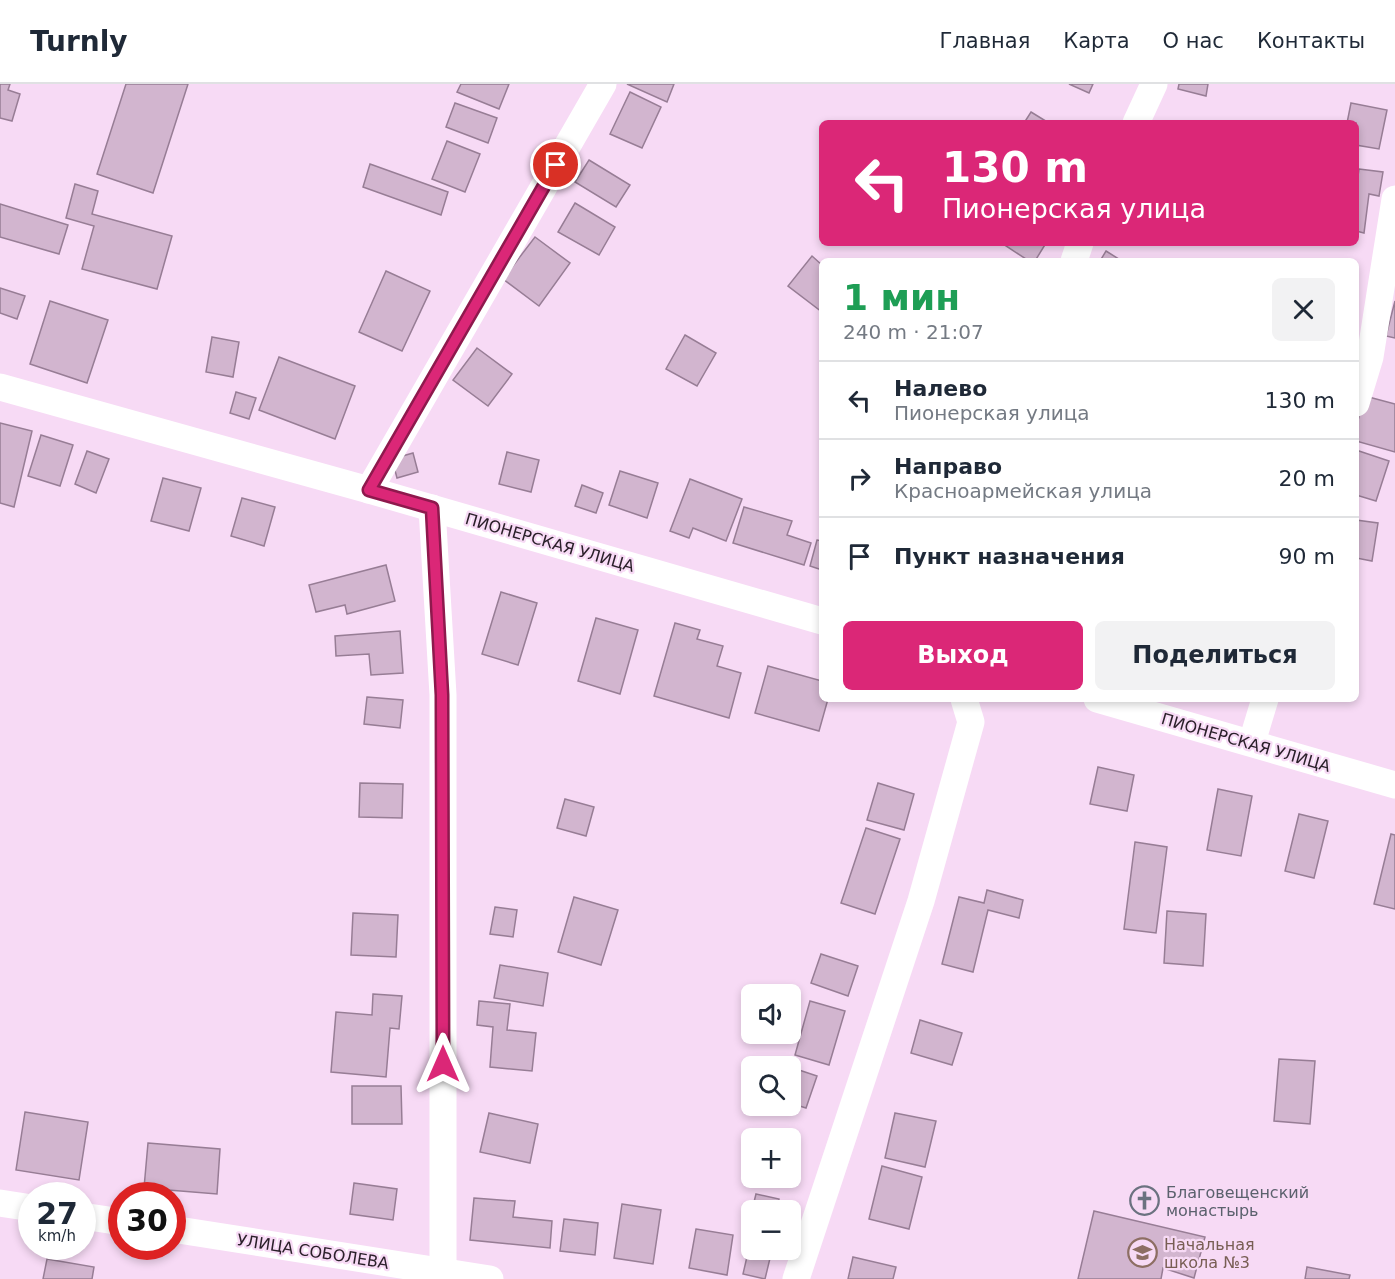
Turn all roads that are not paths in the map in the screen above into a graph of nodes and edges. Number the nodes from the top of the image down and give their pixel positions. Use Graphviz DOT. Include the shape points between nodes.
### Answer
graph roads {
  1 [pos="603,84"];
  2 [pos="1154,84"];
  3 [pos="1137,120"];
  4 [pos="1395,200"];
  5 [pos="0,387"];
  6 [pos="1359,393"];
  7 [pos="369,490"];
  8 [pos="432,508"];
  9 [pos="819,620"];
  10 [pos="965,702"];
  11 [pos="1108,702"];
  12 [pos="1264,702"];
  13 [pos="1252,742"];
  14 [pos="1395,785"];
  15 [pos="0,1203"];
  16 [pos="18,1206"];
  17 [pos="186,1231"];
  18 [pos="443,1271"];
  19 [pos="490,1279"];
  20 [pos="796,1279"];
  1 -- 7 [label="street"];
  2 -- 3 [label="street"];
  4 -- 6 [label="street" via="1370,357"];
  5 -- 7 [label="street, ПИОНЕРСКАЯ УЛИЦА"];
  7 -- 8 [label="street, ПИОНЕРСКАЯ УЛИЦА"];
  8 -- 9 [label="street, ПИОНЕРСКАЯ УЛИЦА"];
  8 -- 18 [label="street" via="442,695"];
  10 -- 20 [label="street" via="972,722 921,901"];
  11 -- 13 [label="street, ПИОНЕРСКАЯ УЛИЦА"];
  12 -- 13 [label="street"];
  13 -- 14 [label="street, ПИОНЕРСКАЯ УЛИЦА"];
  15 -- 16 [label="street"];
  17 -- 18 [label="street, УЛИЦА СОБОЛЕВА"];
  18 -- 19 [label="street, УЛИЦА СОБОЛЕВА"];
}
